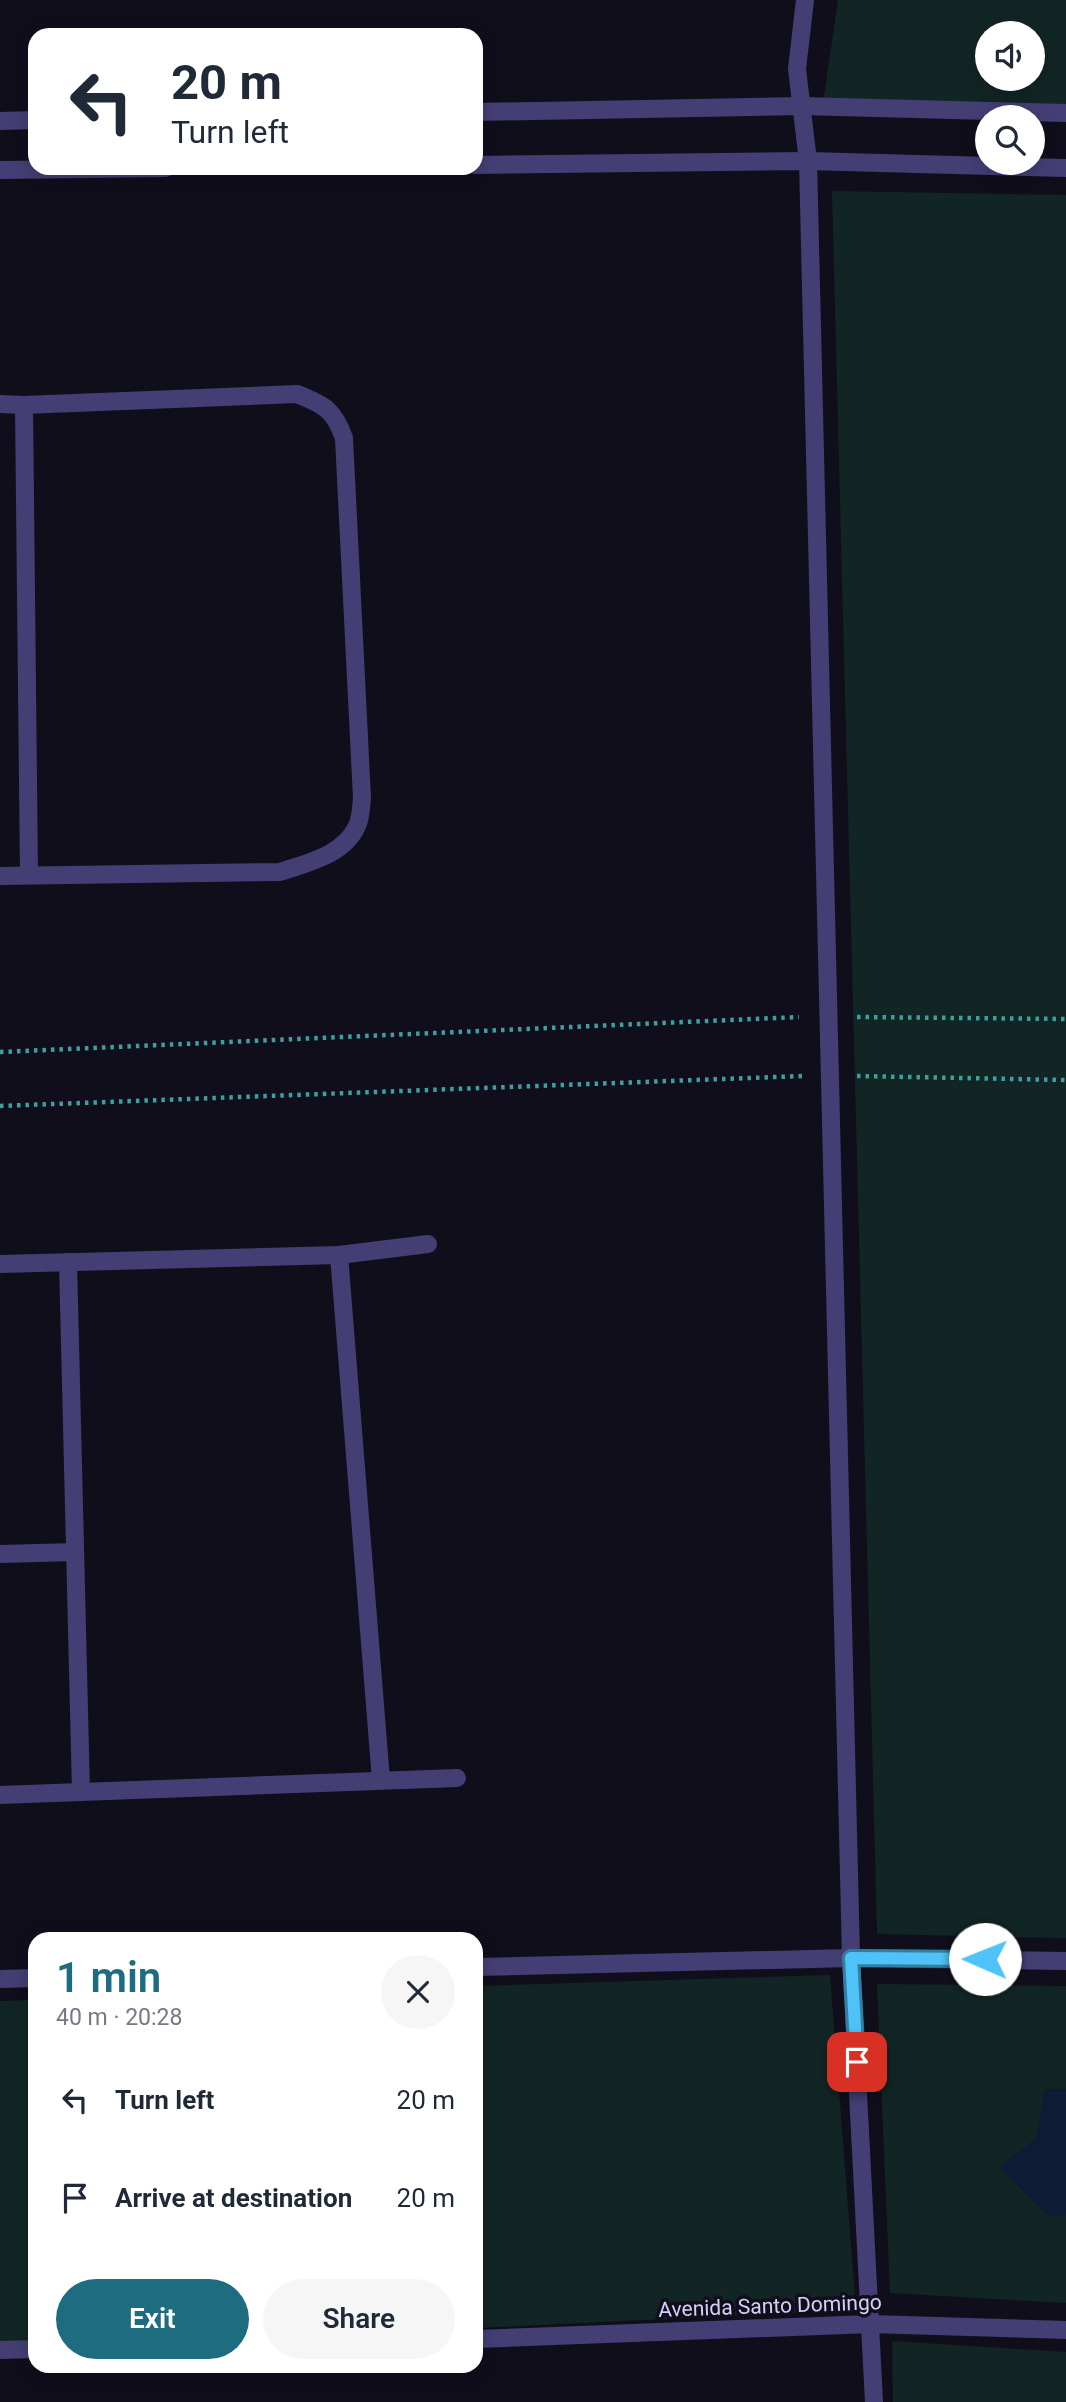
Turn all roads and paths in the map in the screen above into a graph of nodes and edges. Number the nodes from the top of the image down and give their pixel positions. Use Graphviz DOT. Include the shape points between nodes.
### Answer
graph roads {
  1 [pos="805,0"];
  2 [pos="801,106"];
  3 [pos="483,112"];
  4 [pos="1066,113"];
  5 [pos="28,120"];
  6 [pos="0,121"];
  7 [pos="808,161"];
  8 [pos="483,165"];
  9 [pos="1066,168"];
  10 [pos="0,170"];
  11 [pos="28,170"];
  12 [pos="0,404"];
  13 [pos="24,405"];
  14 [pos="29,875"];
  15 [pos="0,876"];
  16 [pos="829,1016"];
  17 [pos="1066,1019"];
  18 [pos="0,1052"];
  19 [pos="830,1075"];
  20 [pos="1066,1080"];
  21 [pos="0,1106"];
  22 [pos="428,1244"];
  23 [pos="339,1255"];
  24 [pos="68,1262"];
  25 [pos="0,1264"];
  26 [pos="75,1552"];
  27 [pos="0,1554"];
  28 [pos="457,1778"];
  29 [pos="381,1780"];
  30 [pos="81,1792"];
  31 [pos="0,1795"];
  32 [pos="851,1958"];
  33 [pos="1066,1961"];
  34 [pos="483,1967"];
  35 [pos="28,1978"];
  36 [pos="0,1979"];
  37 [pos="871,2324"];
  38 [pos="1066,2330"];
  39 [pos="483,2339"];
  40 [pos="28,2349"];
  41 [pos="0,2350"];
  42 [pos="874,2402"];
  1 -- 2 [label="street" via="797,69"];
  2 -- 3 [label="street"];
  2 -- 4 [label="street"];
  2 -- 7 [label="street"];
  5 -- 6 [label="street"];
  7 -- 8 [label="street"];
  7 -- 9 [label="street"];
  7 -- 16 [label="street"];
  10 -- 11 [label="street"];
  12 -- 13 [label="street"];
  13 -- 14 [label="street"];
  13 -- 14 [label="street" via="297,394 322,404 337,418 344,438 362,798 357,826 341,846 280,872"];
  14 -- 15 [label="street"];
  16 -- 17 [label="path"];
  16 -- 18 [label="path"];
  16 -- 19 [label="street"];
  19 -- 20 [label="path"];
  19 -- 21 [label="path"];
  19 -- 32 [label="street"];
  22 -- 23 [label="street"];
  23 -- 24 [label="street"];
  23 -- 29 [label="street"];
  24 -- 25 [label="street"];
  24 -- 26 [label="street"];
  26 -- 27 [label="street"];
  26 -- 30 [label="street"];
  28 -- 29 [label="street"];
  29 -- 30 [label="street"];
  30 -- 31 [label="street"];
  32 -- 33 [label="street"];
  32 -- 34 [label="street"];
  32 -- 37 [label="street"];
  35 -- 36 [label="street"];
  37 -- 38 [label="street, Avenida Santo Domingo"];
  37 -- 39 [label="street, Avenida Santo Domingo"];
  37 -- 42 [label="street"];
  40 -- 41 [label="street"];
}
